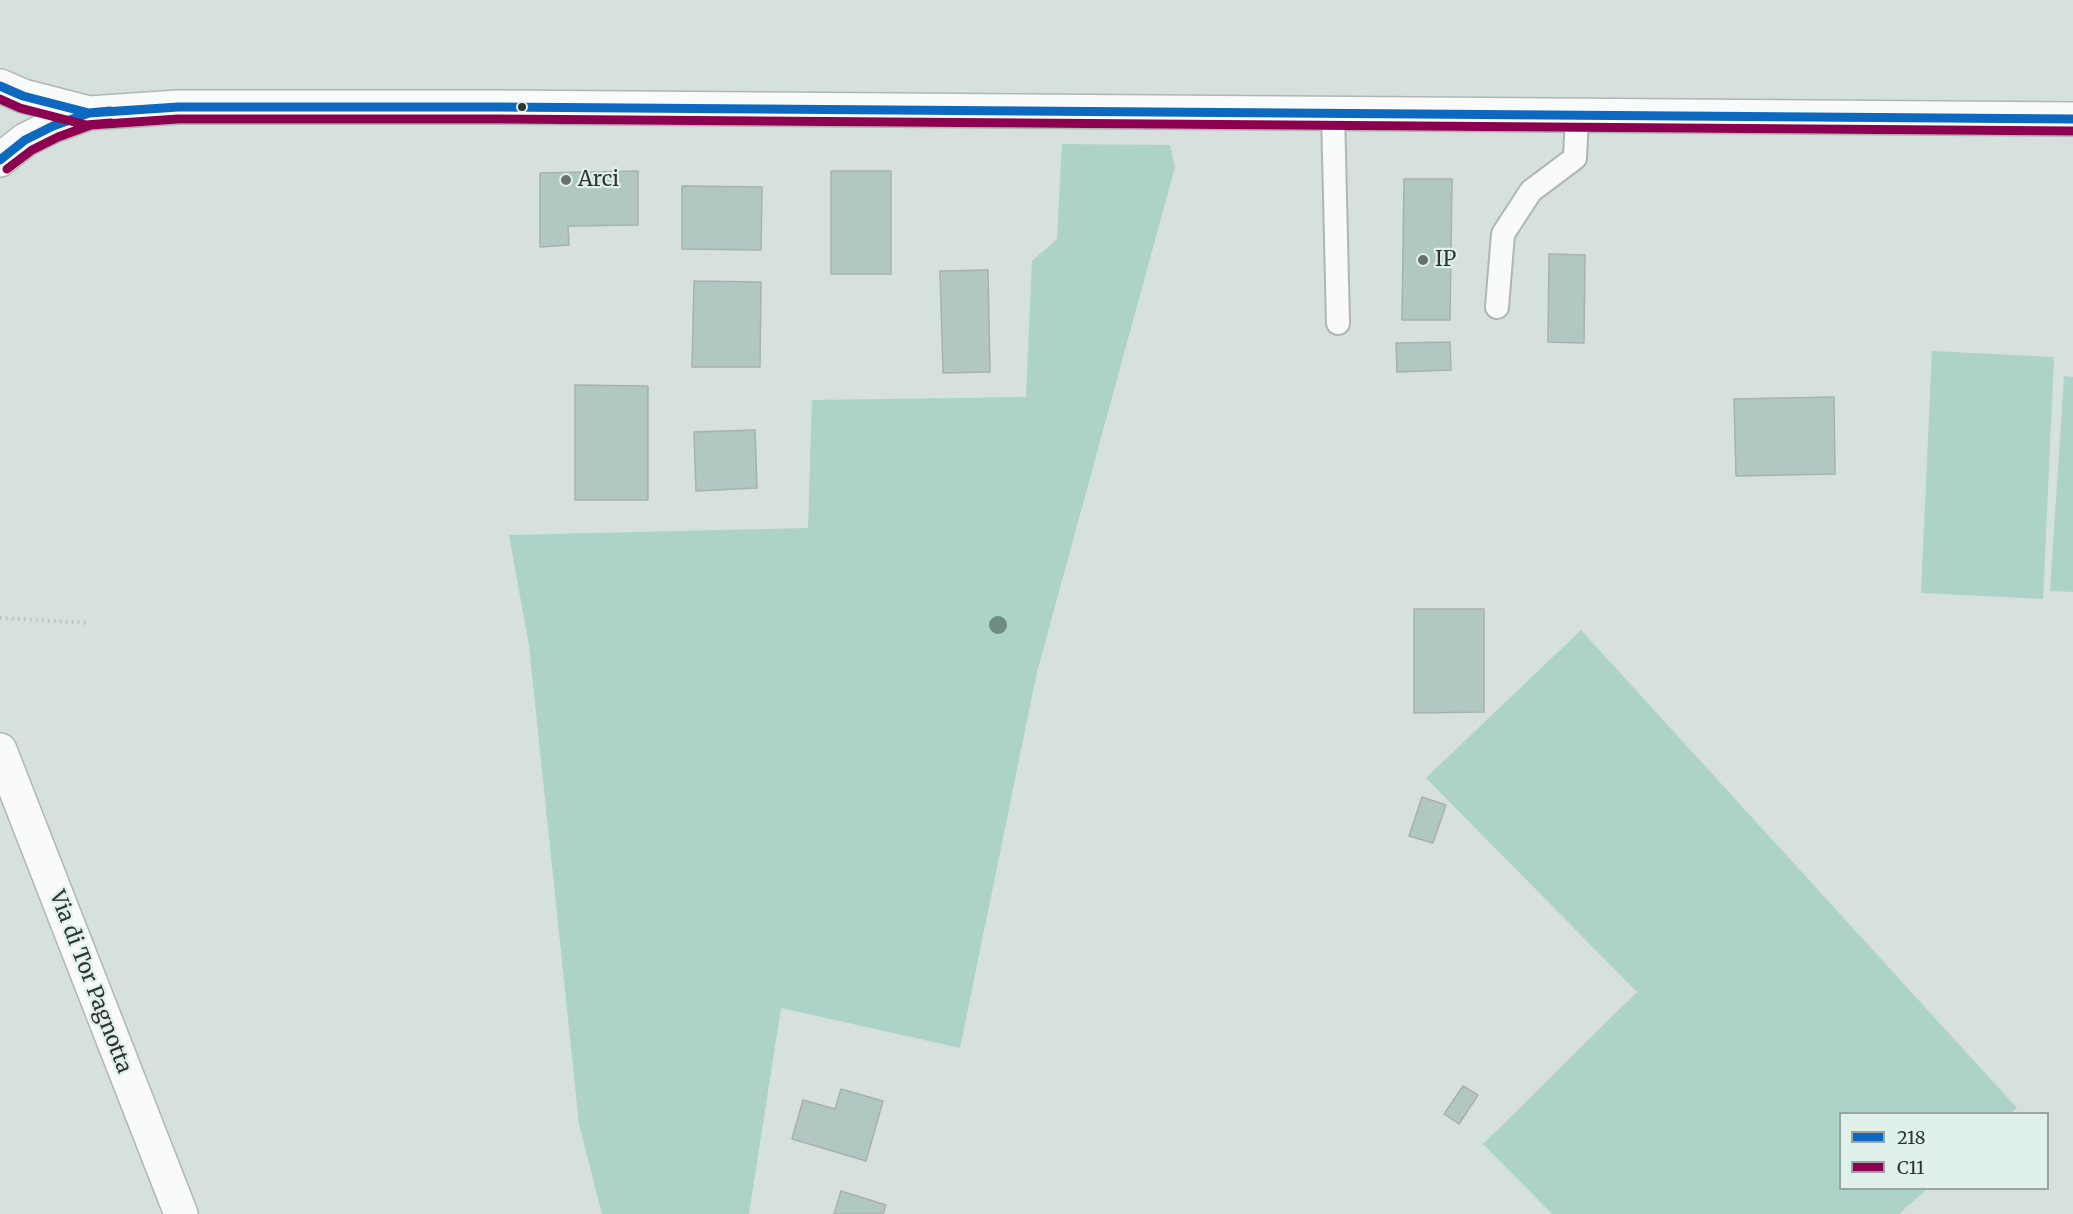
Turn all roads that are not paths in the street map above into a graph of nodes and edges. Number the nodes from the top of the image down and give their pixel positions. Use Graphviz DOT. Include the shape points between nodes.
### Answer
graph roads {
  1 [pos="0,86"];
  2 [pos="89,113"];
  3 [pos="1333,113"];
  4 [pos="1577,115"];
  5 [pos="2073,119"];
  6 [pos="0,160"];
  7 [pos="1497,307"];
  8 [pos="1338,323"];
  9 [pos="0,750"];
  10 [pos="181,1214"];
  1 -- 2 [label="street"];
  2 -- 3 [label="street" via="178,107"];
  2 -- 6 [label="street" via="25,140"];
  3 -- 4 [label="street"];
  3 -- 8 [label="lane"];
  4 -- 5 [label="street"];
  4 -- 7 [label="lane" via="1575,158 1531,191 1503,234"];
  9 -- 10 [label="street, Via di Tor Pagnotta"];
}
